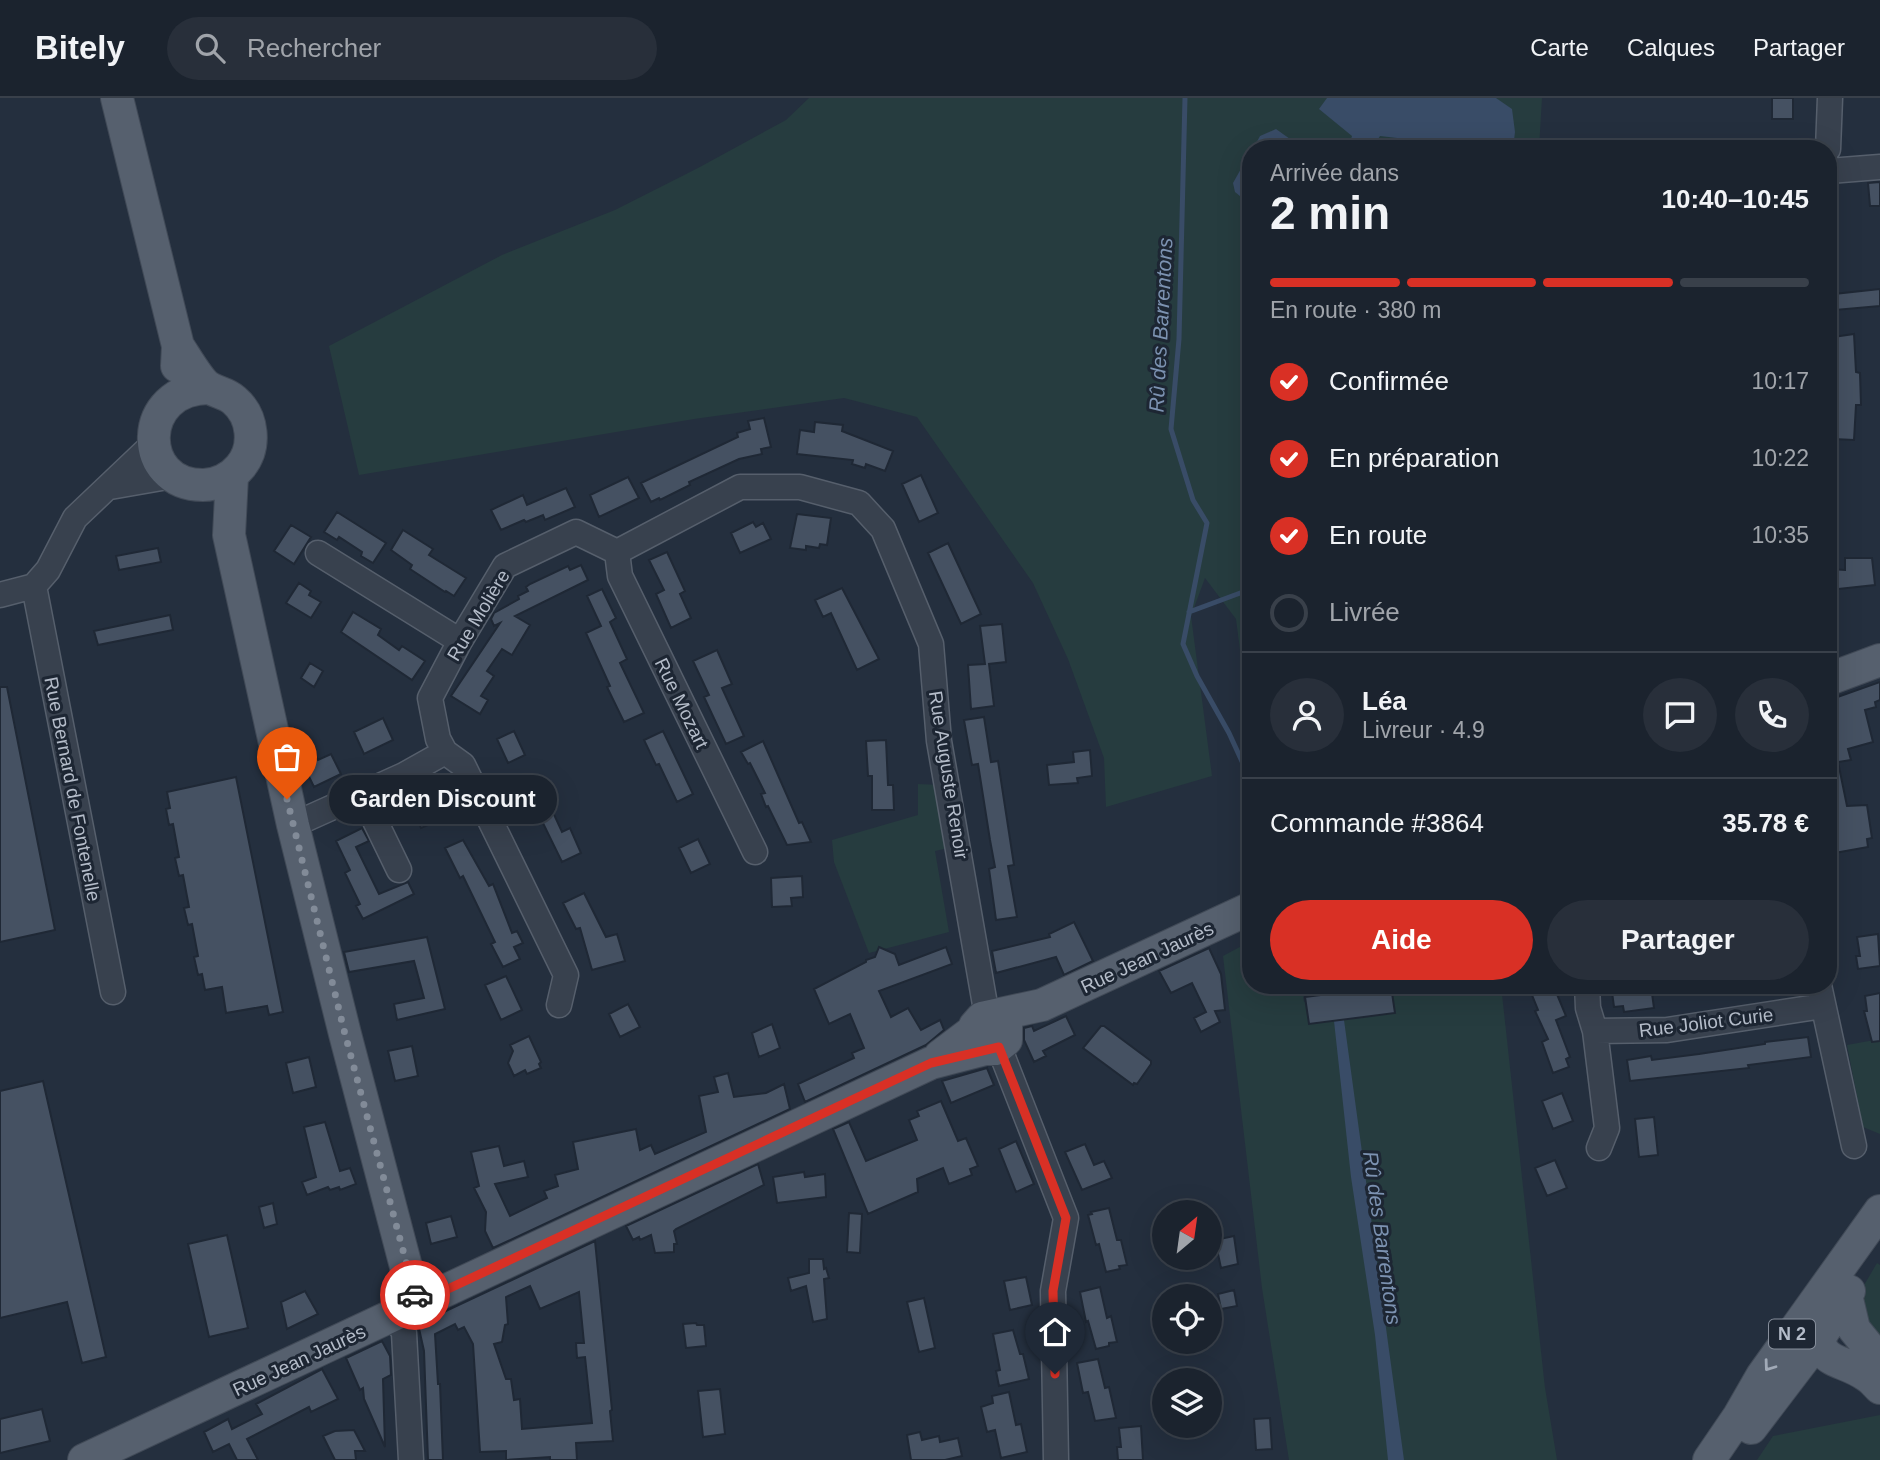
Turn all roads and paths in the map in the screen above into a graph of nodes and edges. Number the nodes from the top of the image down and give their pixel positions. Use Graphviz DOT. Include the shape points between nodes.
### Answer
graph roads {
  1 [pos="117,98"];
  2 [pos="1830,98"];
  3 [pos="1828,140"];
  4 [pos="1880,167"];
  5 [pos="1837,171"];
  6 [pos="178,346"];
  7 [pos="209,388"];
  8 [pos="174,396"];
  9 [pos="153,443"];
  10 [pos="232,475"];
  11 [pos="183,480"];
  12 [pos="110,487"];
  13 [pos="229,535"];
  14 [pos="617,552"];
  15 [pos="318,553"];
  16 [pos="34,586"];
  17 [pos="0,595"];
  18 [pos="460,641"];
  19 [pos="1880,660"];
  20 [pos="1837,676"];
  21 [pos="445,752"];
  22 [pos="362,794"];
  23 [pos="293,825"];
  24 [pos="755,852"];
  25 [pos="399,870"];
  26 [pos="1242,912"];
  27 [pos="113,992"];
  28 [pos="1587,994"];
  29 [pos="1821,996"];
  30 [pos="559,1005"];
  31 [pos="1595,1031"];
  32 [pos="991,1032"];
  33 [pos="1854,1146"];
  34 [pos="1599,1148"];
  35 [pos="1880,1211"];
  36 [pos="1868,1245"];
  37 [pos="1846,1295"];
  38 [pos="406,1310"];
  39 [pos="1818,1340"];
  40 [pos="1880,1361"];
  41 [pos="1880,1388"];
  42 [pos="84,1460"];
  43 [pos="411,1460"];
  44 [pos="1056,1460"];
  45 [pos="1709,1460"];
  46 [pos="1727,1460"];
  1 -- 6 [label="main road"];
  2 -- 3 [label="street"];
  4 -- 5 [label="street"];
  6 -- 7 [label="main road"];
  6 -- 8 [label="main road"];
  7 -- 8 [label="main road"];
  7 -- 10 [label="main road" via="234,400 249,424 248,452"];
  8 -- 9 [label="main road" via="157,417"];
  9 -- 11 [label="main road" via="160,461"];
  9 -- 12 [label="street"];
  10 -- 11 [label="main road" via="206,485"];
  10 -- 13 [label="main road"];
  11 -- 12 [label="street"];
  11 -- 13 [label="main road"];
  12 -- 16 [label="street" via="75,518 52,563"];
  13 -- 23 [label="main road"];
  14 -- 18 [label="street, Rue Molière" via="576,532 505,566"];
  14 -- 24 [label="street, Rue Mozart" via="620,576"];
  14 -- 32 [label="street, Rue Auguste Renoir" via="740,486 800,488 859,503 883,529 931,644 939,741"];
  15 -- 18 [label="street"];
  16 -- 17 [label="street"];
  16 -- 27 [label="street, Rue Bernard de Fontenelle"];
  18 -- 21 [label="street, Rue Molière" via="430,698"];
  19 -- 20 [label="main road"];
  21 -- 22 [label="street"];
  21 -- 30 [label="street" via="463,765 566,975"];
  22 -- 23 [label="street"];
  22 -- 25 [label="street"];
  23 -- 38 [label="main road"];
  26 -- 32 [label="main road, Rue Jean Jaurès"];
  28 -- 31 [label="street"];
  29 -- 31 [label="street, Rue Joliot Curie" via="1667,1030"];
  29 -- 33 [label="street"];
  31 -- 34 [label="street" via="1607,1128"];
  32 -- 38 [label="main road, Rue Jean Jaurès"];
  32 -- 44 [label="street, Rue Auguste Renoir" via="1066,1218 1053,1291"];
  35 -- 36 [label="main road, N 2"];
  36 -- 37 [label="main road, N 2"];
  36 -- 39 [label="main road" via="1818,1319"];
  36 -- 45 [label="main road, N 2, one-way" via="1762,1376"];
  37 -- 39 [label="main road, N 2"];
  37 -- 40 [label="main road" via="1854,1329"];
  38 -- 42 [label="main road, Rue Jean Jaurès"];
  38 -- 43 [label="street"];
  39 -- 41 [label="main road" via="1825,1354 1867,1375"];
  39 -- 46 [label="main road, N 2"];
}
